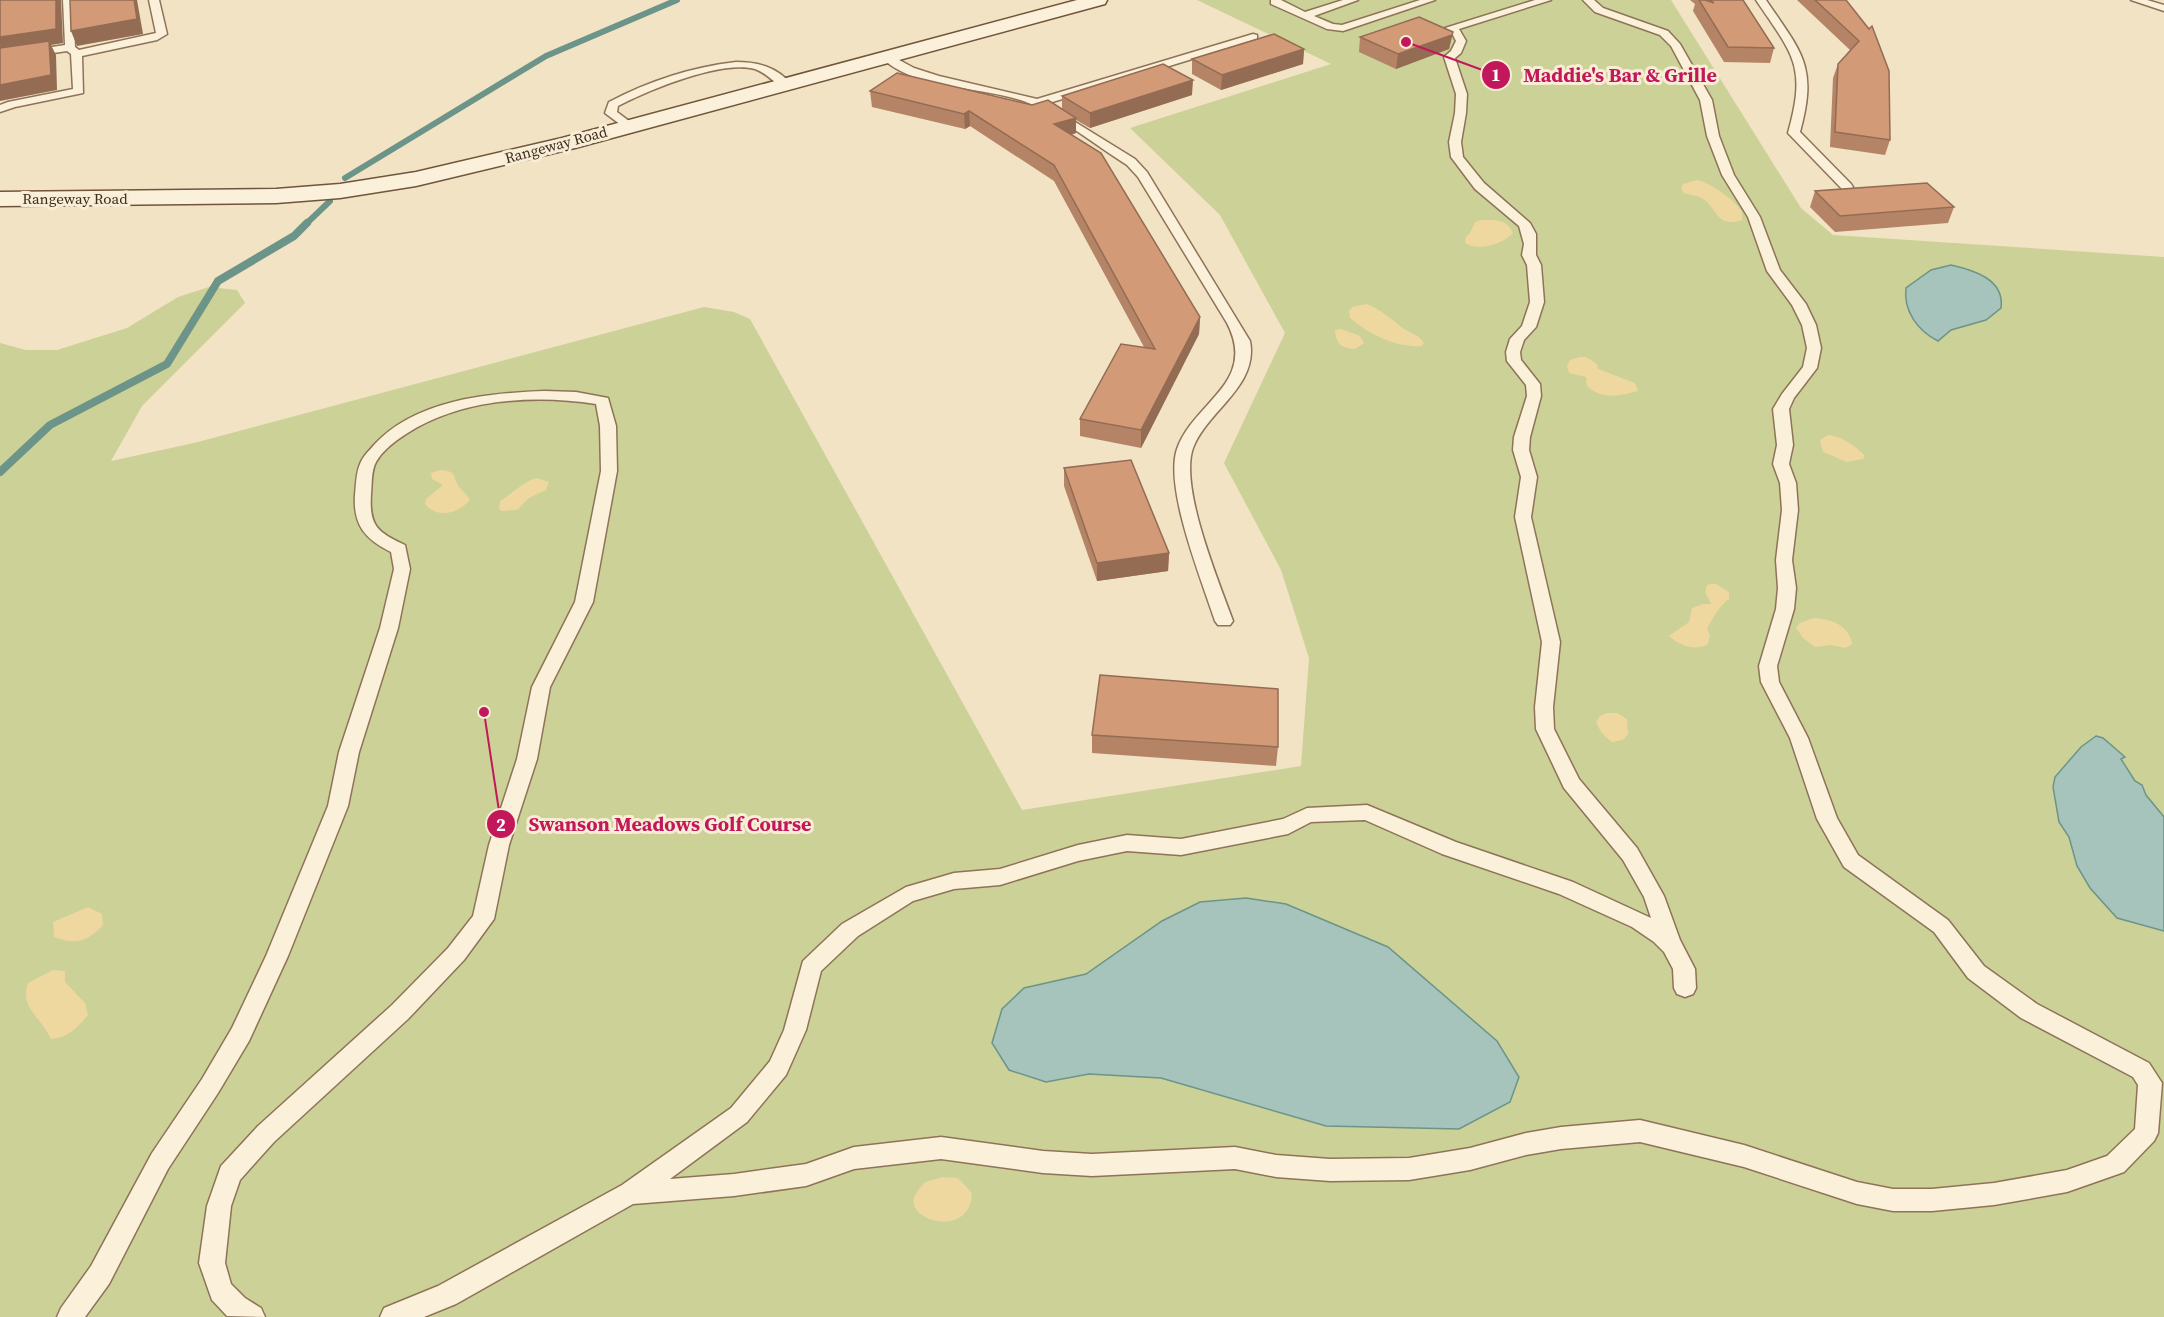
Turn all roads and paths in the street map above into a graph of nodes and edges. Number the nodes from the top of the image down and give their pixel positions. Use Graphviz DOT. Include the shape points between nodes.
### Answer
graph roads {
  1 [pos="68,0"];
  2 [pos="154,0"];
  3 [pos="1098,0"];
  4 [pos="1276,0"];
  5 [pos="1353,0"];
  6 [pos="1430,0"];
  7 [pos="1546,0"];
  8 [pos="1588,0"];
  9 [pos="1761,0"];
  10 [pos="2136,0"];
  11 [pos="2164,8"];
  12 [pos="1305,15"];
  13 [pos="1253,37"];
  14 [pos="73,50"];
  15 [pos="886,57"];
  16 [pos="0,58"];
  17 [pos="786,84"];
  18 [pos="1037,103"];
  19 [pos="0,109"];
  20 [pos="629,126"];
  21 [pos="1847,187"];
  22 [pos="0,199"];
  23 [pos="1224,621"];
  24 [pos="1672,946"];
  25 [pos="1685,988"];
  26 [pos="630,1193"];
  27 [pos="70,1317"];
  28 [pos="252,1317"];
  29 [pos="393,1317"];
  1 -- 14 [label="lane"];
  2 -- 14 [label="lane" via="162,34"];
  3 -- 15 [label="street, Rangeway Road"];
  4 -- 12 [label="lane"];
  5 -- 12 [label="lane"];
  6 -- 12 [label="lane" via="1343,28"];
  7 -- 24 [label="lane" via="1450,28 1461,41 1456,53 1449,57 1450,69 1460,87 1456,151 1460,163 1485,192 1505,205 1530,232 1529,255 1538,302 1529,327 1517,339 1513,352 1514,361 1533,384 1534,396 1521,450 1529,477 1523,517 1551,642 1545,729 1571,783 1629,854 1654,896"];
  8 -- 26 [label="lane" via="1605,13 1664,33 1675,44 1706,100 1713,136 1728,175 1754,217 1774,271 1799,304 1809,325 1814,348 1810,368 1781,409 1785,445 1781,464 1788,483 1790,510 1784,560 1787,588 1785,609 1768,666 1770,682 1799,738 1827,819 1851,861 1941,926 1976,972 1998,990 2029,1011 2141,1070 2150,1083 2146,1132 2115,1164 2067,1181 1932,1200 1893,1200 1857,1193 1744,1156 1640,1131 1561,1138 1409,1169 1330,1170 1235,1158 1092,1165 941,1148 854,1158 806,1175"];
  9 -- 21 [label="lane" via="1797,55 1803,76 1794,133"];
  10 -- 11 [label="lane"];
  13 -- 18 [label="lane"];
  14 -- 16 [label="lane"];
  14 -- 19 [label="lane" via="79,91"];
  15 -- 17 [label="street, Rangeway Road"];
  15 -- 18 [label="lane" via="936,79"];
  17 -- 20 [label="street, Rangeway Road"];
  17 -- 20 [label="lane" via="772,72 752,65 728,65 655,86 613,104 611,113"];
  18 -- 23 [label="lane" via="1119,153 1143,175 1244,345 1241,367 1191,437 1182,461 1188,505"];
  20 -- 22 [label="street, Rangeway Road" via="440,174 340,190 209,198"];
  24 -- 25 [label="lane" via="1684,969"];
  24 -- 26 [label="lane" via="1639,921 1566,888 1449,848 1367,812 1307,815 1288,826 1181,847 1127,843 1000,876 954,881 906,895 850,930 825,952 811,967 795,1030 778,1068 739,1115"];
  26 -- 29 [label="lane" via="447,1295"];
  27 -- 28 [label="lane" via="100,1275 160,1161 241,1034 338,806 349,752 389,628 402,569 399,549 373,537 361,514 369,460 389,437 412,424 485,400 534,394 603,401 609,471 584,602 542,687 527,759 499,845 483,918 456,954 400,1012 266,1134 230,1174 219,1206 212,1263 221,1291"];
}
